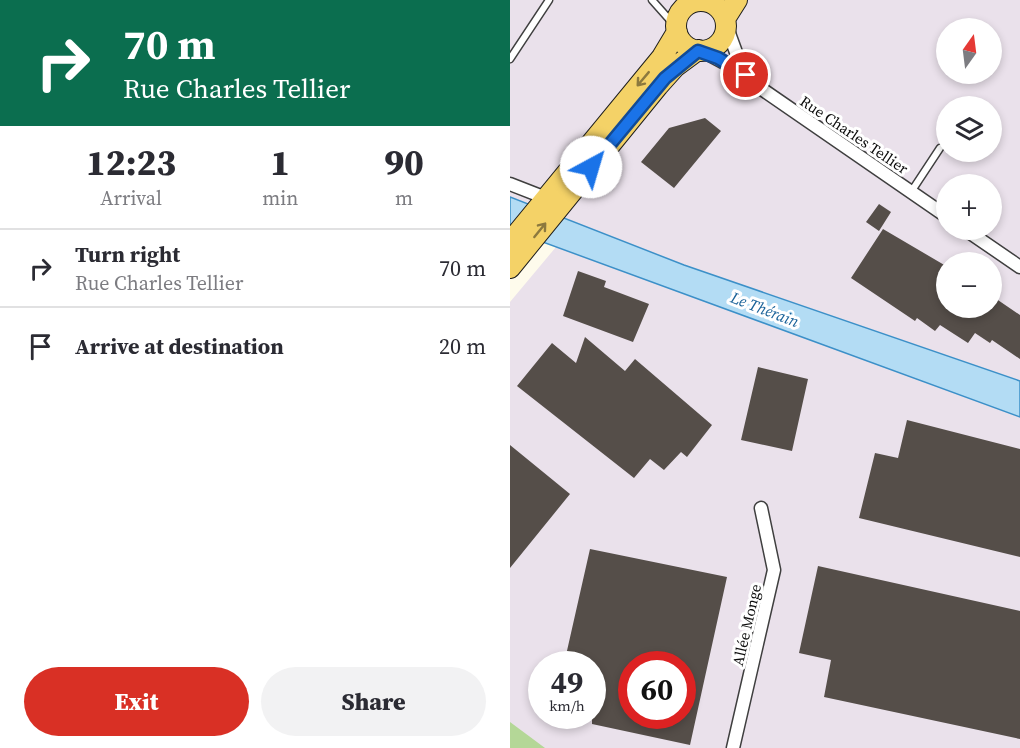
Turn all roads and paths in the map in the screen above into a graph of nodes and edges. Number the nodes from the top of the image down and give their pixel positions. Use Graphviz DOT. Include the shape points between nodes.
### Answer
graph roads {
  1 [pos="549,0"];
  2 [pos="652,0"];
  3 [pos="737,0"];
  4 [pos="700,1"];
  5 [pos="726,22"];
  6 [pos="677,29"];
  7 [pos="700,51"];
  8 [pos="510,59"];
  9 [pos="746,75"];
  10 [pos="936,154"];
  11 [pos="510,184"];
  12 [pos="911,192"];
  13 [pos="551,204"];
  14 [pos="936,209"];
  15 [pos="981,240"];
  16 [pos="517,246"];
  17 [pos="1020,267"];
  18 [pos="510,268"];
  19 [pos="761,508"];
  20 [pos="733,748"];
  1 -- 8 [label="lane"];
  2 -- 6 [label="lane"];
  3 -- 5 [label="main road"];
  4 -- 5 [label="main road" via="719,8"];
  4 -- 6 [label="main road" via="683,9"];
  5 -- 7 [label="main road" via="719,43"];
  5 -- 9 [label="street, Rue Charles Tellier"];
  6 -- 7 [label="main road" via="684,43"];
  6 -- 13 [label="main road, one-way" via="662,57"];
  7 -- 9 [label="street, Rue Charles Tellier"];
  7 -- 13 [label="main road" via="681,62"];
  9 -- 12 [label="street, Rue Charles Tellier" via="767,94"];
  10 -- 12 [label="lane"];
  11 -- 13 [label="street"];
  12 -- 14 [label="street, Rue Charles Tellier"];
  13 -- 16 [label="main road"];
  15 -- 17 [label="street"];
  16 -- 18 [label="main road"];
  19 -- 20 [label="street, Allée Monge" via="774,570"];
}
